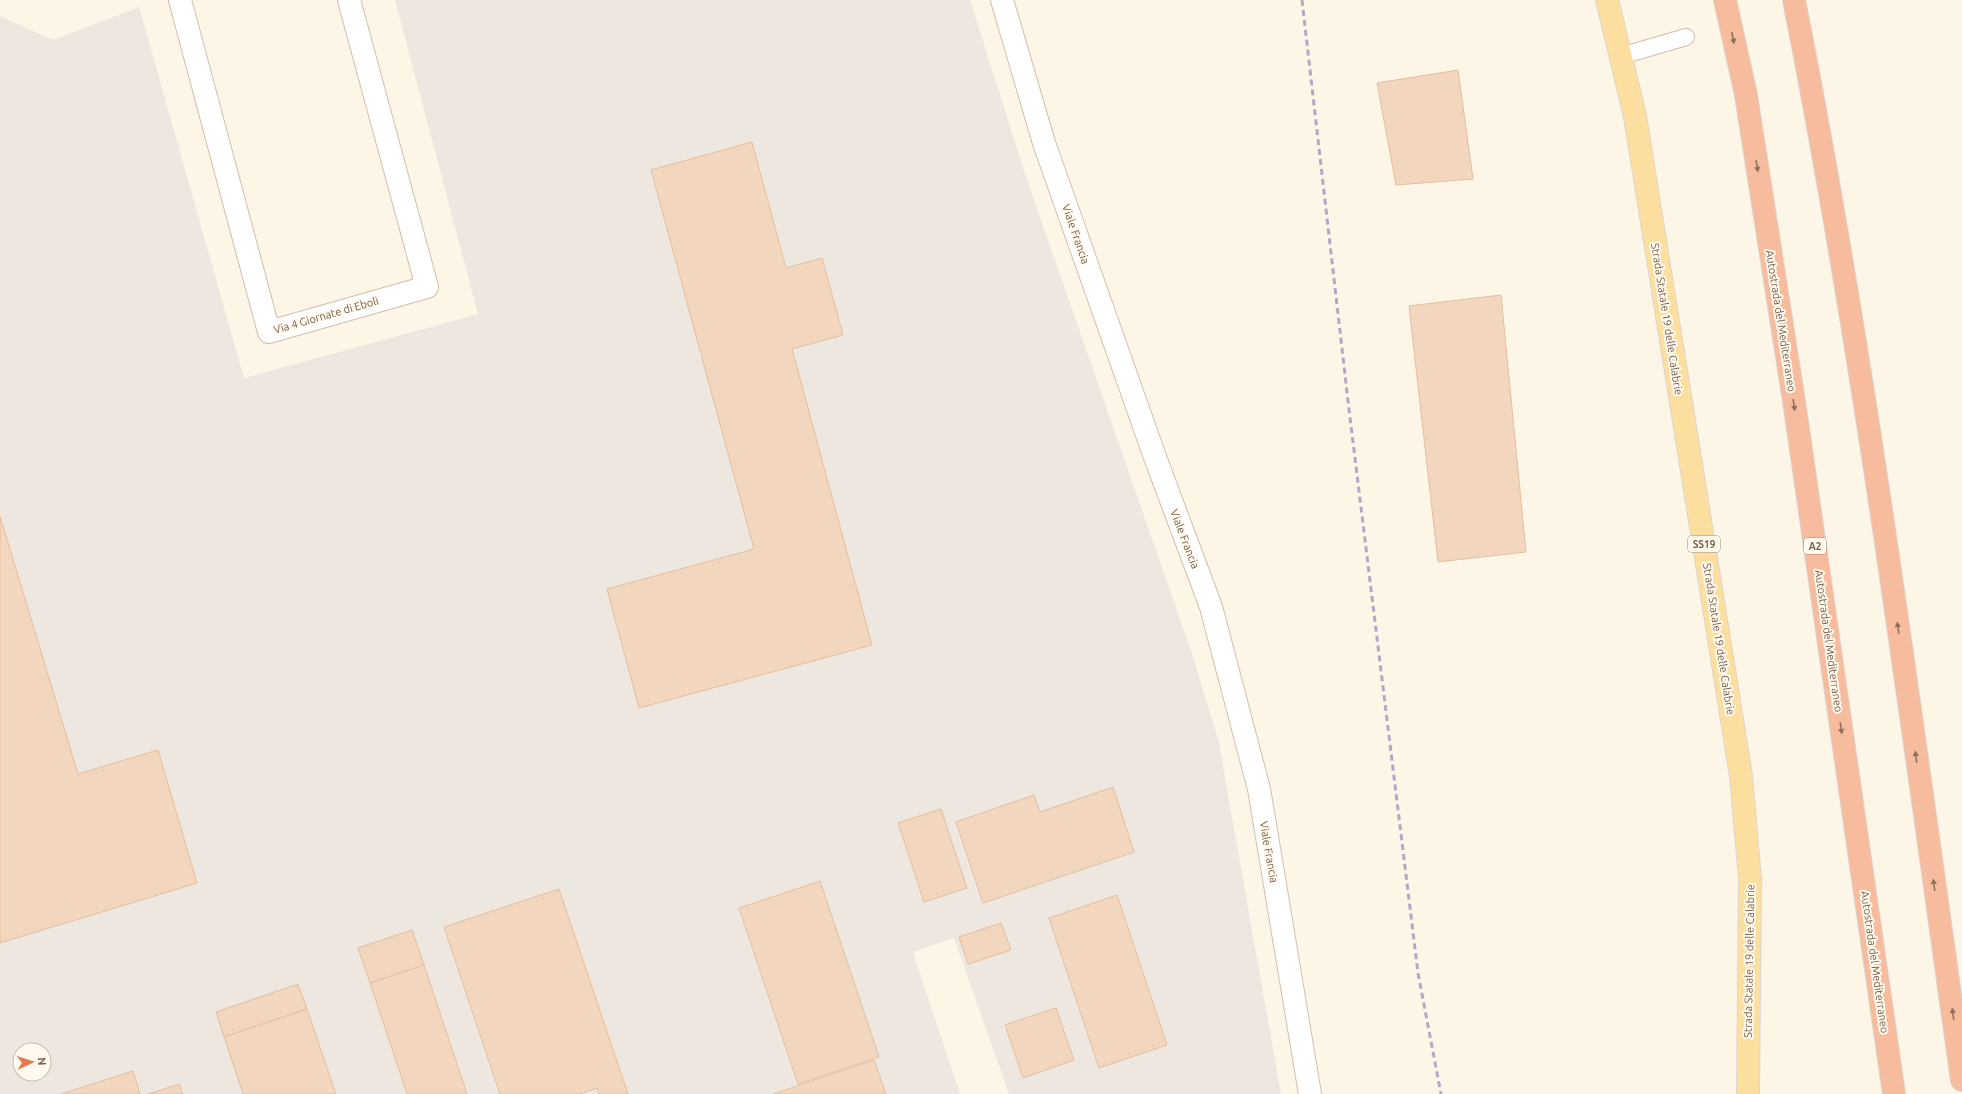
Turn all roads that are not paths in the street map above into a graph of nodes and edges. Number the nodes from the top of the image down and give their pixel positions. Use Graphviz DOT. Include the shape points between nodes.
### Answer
graph roads {
  1 [pos="180,0"];
  2 [pos="350,0"];
  3 [pos="1002,0"];
  4 [pos="1608,0"];
  5 [pos="1725,0"];
  6 [pos="1794,0"];
  7 [pos="1686,37"];
  8 [pos="1621,56"];
  9 [pos="1962,1080"];
  10 [pos="1310,1094"];
  11 [pos="1748,1094"];
  12 [pos="1894,1094"];
  1 -- 2 [label="street, Via 4 Giornate di Eboli" via="269,332 427,287"];
  3 -- 10 [label="street, Viale Francia" via="1044,143 1211,607 1258,789"];
  4 -- 8 [label="main road, Strada Statale 19 delle Calabrie / SS19"];
  5 -- 12 [label="highway, Autostrada del Mediterraneo / A2, one-way" via="1746,95"];
  9 -- 6 [label="highway, one-way" via="1865,398"];
  7 -- 8 [label="lane"];
  8 -- 11 [label="main road, Strada Statale 19 delle Calabrie / SS19" via="1634,116 1741,776 1750,879"];
}
